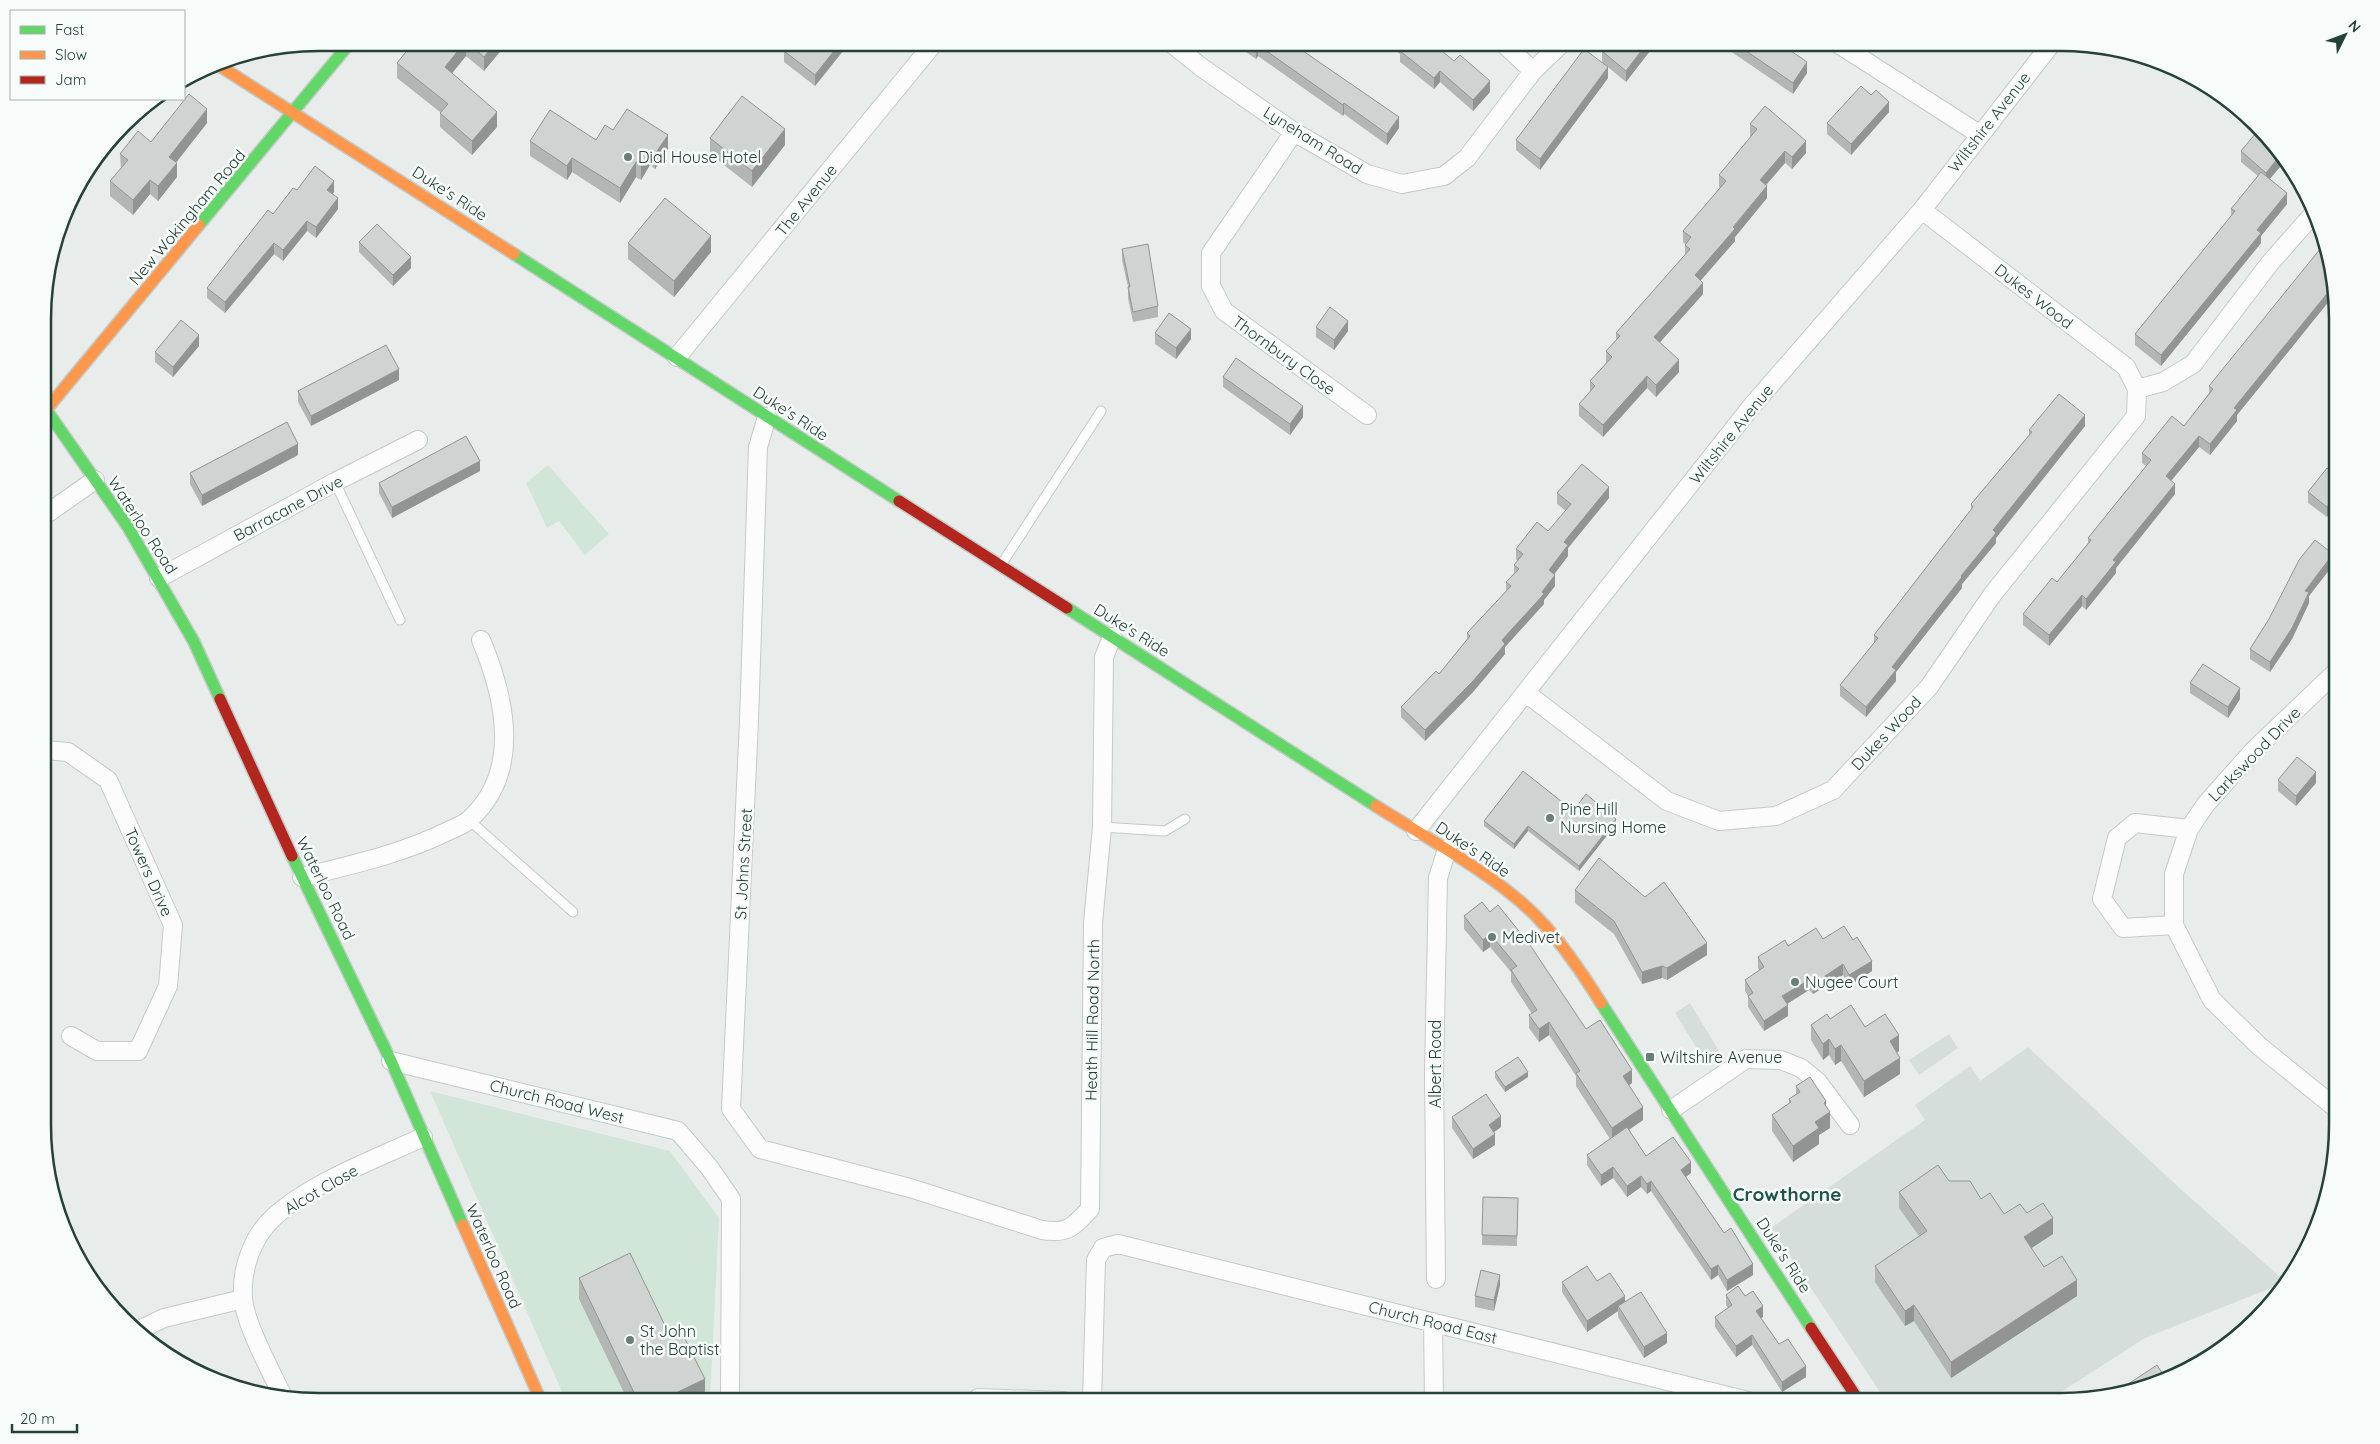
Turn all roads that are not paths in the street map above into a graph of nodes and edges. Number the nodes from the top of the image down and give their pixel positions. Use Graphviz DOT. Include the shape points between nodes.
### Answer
graph roads {
  1 [pos="343,51"];
  2 [pos="927,51"];
  3 [pos="1182,51"];
  4 [pos="1512,51"];
  5 [pos="1553,51"];
  6 [pos="1851,51"];
  7 [pos="2045,51"];
  8 [pos="224,69"];
  9 [pos="1533,71"];
  10 [pos="294,113"];
  11 [pos="1294,132"];
  12 [pos="1979,134"];
  13 [pos="1922,210"];
  14 [pos="2309,219"];
  15 [pos="677,357"];
  16 [pos="2137,389"];
  17 [pos="51,403"];
  18 [pos="1101,410"];
  19 [pos="1367,415"];
  20 [pos="51,416"];
  21 [pos="767,417"];
  22 [pos="418,440"];
  23 [pos="96,480"];
  24 [pos="335,482"];
  25 [pos="51,511"];
  26 [pos="1001,565"];
  27 [pos="159,578"];
  28 [pos="400,620"];
  29 [pos="1112,637"];
  30 [pos="481,640"];
  31 [pos="2329,679"];
  32 [pos="1526,693"];
  33 [pos="51,751"];
  34 [pos="1185,819"];
  35 [pos="469,820"];
  36 [pos="1102,827"];
  37 [pos="2189,829"];
  38 [pos="1416,831"];
  39 [pos="1447,849"];
  40 [pos="302,877"];
  41 [pos="573,912"];
  42 [pos="2174,924"];
  43 [pos="71,1036"];
  44 [pos="391,1061"];
  45 [pos="2329,1103"];
  46 [pos="1671,1110"];
  47 [pos="1850,1125"];
  48 [pos="423,1137"];
  49 [pos="910,1188"];
  50 [pos="1436,1279"];
  51 [pos="243,1299"];
  52 [pos="1433,1322"];
  53 [pos="145,1327"];
  54 [pos="279,1389"];
  55 [pos="537,1393"];
  56 [pos="730,1393"];
  57 [pos="1092,1393"];
  58 [pos="1434,1393"];
  59 [pos="1716,1393"];
  60 [pos="1853,1393"];
  1 -- 10 [label="main road, New Wokingham Road"];
  2 -- 15 [label="street, The Avenue"];
  3 -- 11 [label="street, Lyneham Road"];
  4 -- 9 [label="street"];
  5 -- 9 [label="street, Lyneham Road"];
  6 -- 12 [label="street"];
  7 -- 12 [label="street, Wiltshire Avenue"];
  8 -- 10 [label="main road, Duke's Ride"];
  9 -- 11 [label="street, Lyneham Road" via="1467,158 1444,176 1402,184 1366,174"];
  10 -- 15 [label="main road, Duke's Ride"];
  10 -- 17 [label="main road, New Wokingham Road"];
  11 -- 19 [label="street, Thornbury Close" via="1211,253 1211,286 1224,311"];
  12 -- 13 [label="street, Wiltshire Avenue"];
  13 -- 16 [label="street, Dukes Wood" via="2126,367"];
  13 -- 32 [label="street, Wiltshire Avenue" via="1751,407"];
  14 -- 16 [label="street" via="2270,263 2193,364 2164,382"];
  15 -- 21 [label="main road, Duke's Ride"];
  16 -- 32 [label="street, Dukes Wood" via="2136,416 1992,594 1929,687 1833,790 1776,816 1719,821 1667,801"];
  18 -- 26 [label="lane"];
  20 -- 23 [label="main road, Waterloo Road"];
  21 -- 26 [label="main road, Duke's Ride"];
  21 -- 49 [label="street, St Johns Street" via="758,447 732,1109 760,1149"];
  22 -- 24 [label="street, Barracane Drive"];
  23 -- 25 [label="street"];
  23 -- 27 [label="main road, Waterloo Road"];
  24 -- 27 [label="street, Barracane Drive"];
  24 -- 28 [label="lane"];
  26 -- 29 [label="main road, Duke's Ride"];
  27 -- 40 [label="main road, Waterloo Road" via="194,642"];
  29 -- 36 [label="street, Heath Hill Road North" via="1104,657"];
  29 -- 38 [label="main road, Duke's Ride"];
  30 -- 35 [label="street" via="503,707 504,752 493,790"];
  31 -- 37 [label="street, Larkswood Drive" via="2254,750 2206,804"];
  32 -- 38 [label="street, Wiltshire Avenue"];
  33 -- 43 [label="street, Towers Drive" via="68,752 108,780 172,925 168,986 138,1051 97,1051"];
  34 -- 36 [label="lane" via="1165,831"];
  35 -- 40 [label="street" via="432,839 377,859"];
  35 -- 41 [label="lane"];
  36 -- 49 [label="street, Heath Hill Road North" via="1093,923 1090,1208 1076,1224 1060,1232 1042,1230"];
  37 -- 42 [label="street, Larkswood Drive" via="2174,874"];
  37 -- 42 [label="street" via="2135,823 2117,838 2102,899 2123,928"];
  38 -- 39 [label="main road, Duke's Ride"];
  39 -- 46 [label="main road, Duke's Ride" via="1498,884 1542,923 1586,979"];
  39 -- 50 [label="street, Albert Road" via="1438,878 1434,1073"];
  40 -- 44 [label="main road, Waterloo Road"];
  42 -- 45 [label="street, Larkswood Drive" via="2212,1000 2259,1046"];
  44 -- 48 [label="main road, Waterloo Road"];
  44 -- 56 [label="street, Church Road West" via="678,1131 731,1199"];
  46 -- 47 [label="street" via="1746,1059 1781,1060 1801,1068 1818,1082"];
  46 -- 60 [label="main road, Duke's Ride"];
  48 -- 51 [label="street, Alcot Close" via="350,1170 272,1218 254,1244 245,1268"];
  48 -- 55 [label="main road, Waterloo Road"];
  51 -- 53 [label="street" via="164,1318"];
  51 -- 54 [label="street, Alcot Close"];
  52 -- 57 [label="street, Church Road East" via="1118,1244 1103,1248 1096,1260"];
  52 -- 58 [label="street"];
  52 -- 59 [label="street, Church Road East"];
}
